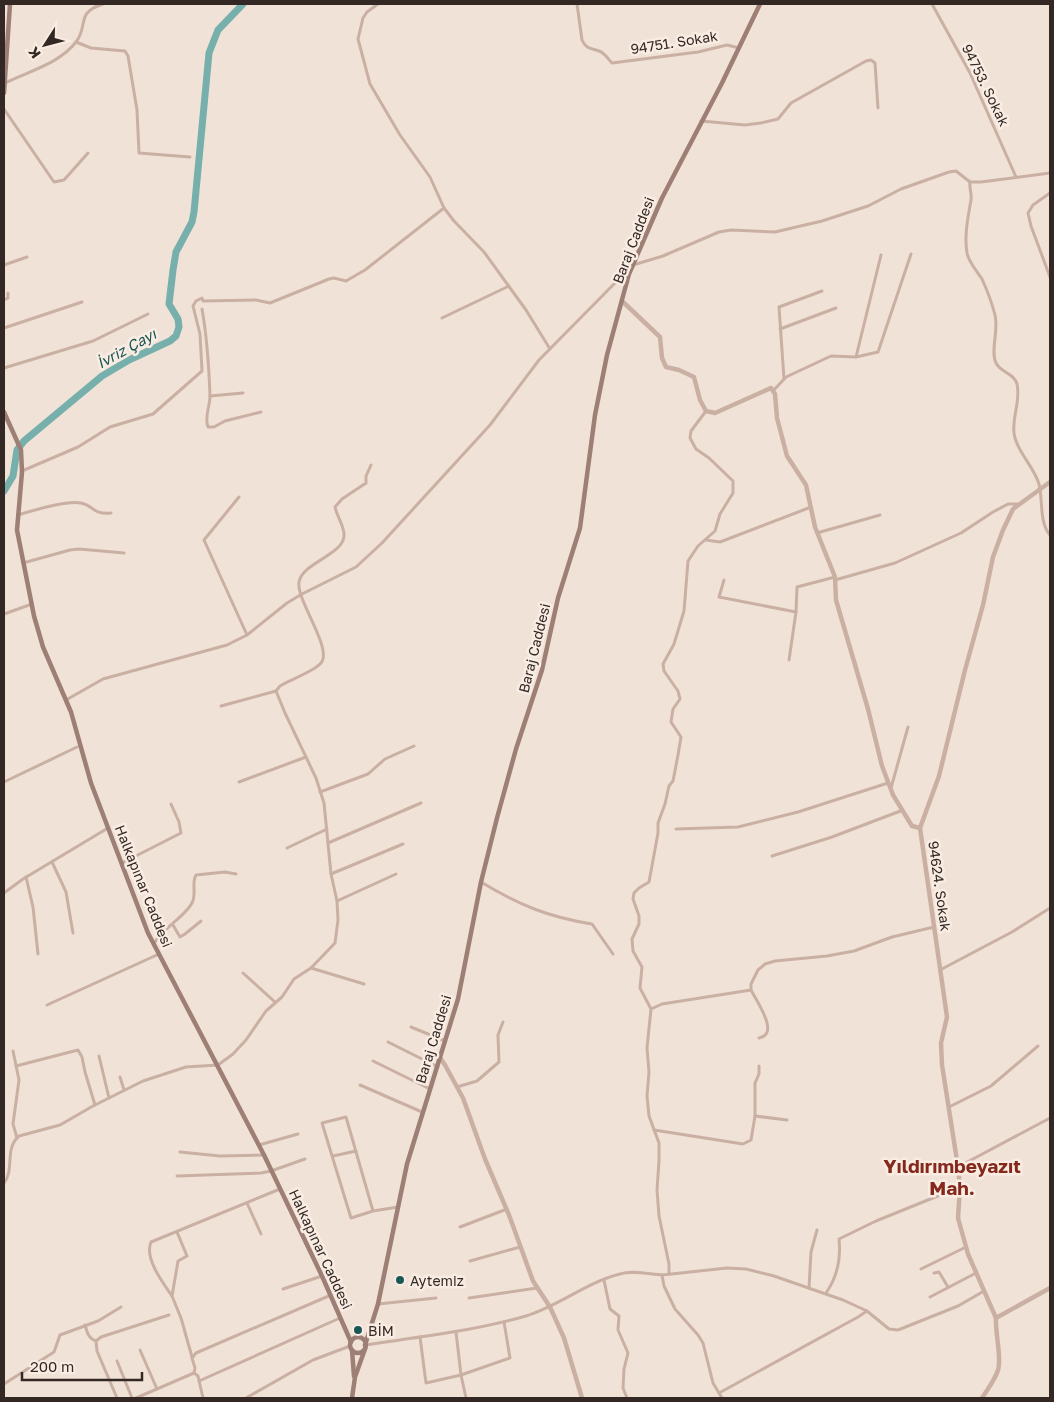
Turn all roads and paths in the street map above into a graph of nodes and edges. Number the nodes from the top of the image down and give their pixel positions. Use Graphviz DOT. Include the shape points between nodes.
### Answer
graph roads {
  1 [pos="10,4"];
  2 [pos="103,4"];
  3 [pos="378,4"];
  4 [pos="577,4"];
  5 [pos="760,4"];
  6 [pos="932,4"];
  7 [pos="76,42"];
  8 [pos="738,48"];
  9 [pos="5,83"];
  10 [pos="4,93"];
  11 [pos="4,108"];
  12 [pos="878,108"];
  13 [pos="701,121"];
  14 [pos="88,153"];
  15 [pos="190,157"];
  16 [pos="1050,173"];
  17 [pos="1016,177"];
  18 [pos="970,182"];
  19 [pos="1050,194"];
  20 [pos="444,208"];
  21 [pos="911,254"];
  22 [pos="881,255"];
  23 [pos="26,257"];
  24 [pos="4,265"];
  25 [pos="633,265"];
  26 [pos="629,274"];
  27 [pos="1050,277"];
  28 [pos="509,286"];
  29 [pos="822,291"];
  30 [pos="8,292"];
  31 [pos="4,300"];
  32 [pos="622,301"];
  33 [pos="82,302"];
  34 [pos="836,308"];
  35 [pos="202,309"];
  36 [pos="148,314"];
  37 [pos="442,318"];
  38 [pos="4,328"];
  39 [pos="780,329"];
  40 [pos="550,350"];
  41 [pos="856,357"];
  42 [pos="4,368"];
  43 [pos="202,371"];
  44 [pos="208,372"];
  45 [pos="784,380"];
  46 [pos="773,391"];
  47 [pos="243,393"];
  48 [pos="210,396"];
  49 [pos="706,411"];
  50 [pos="4,412"];
  51 [pos="261,412"];
  52 [pos="6,421"];
  53 [pos="372,465"];
  54 [pos="22,472"];
  55 [pos="1050,482"];
  56 [pos="1040,489"];
  57 [pos="239,497"];
  58 [pos="1019,504"];
  59 [pos="811,507"];
  60 [pos="111,513"];
  61 [pos="880,515"];
  62 [pos="18,516"];
  63 [pos="818,533"];
  64 [pos="1050,535"];
  65 [pos="706,540"];
  66 [pos="124,553"];
  67 [pos="23,563"];
  68 [pos="835,578"];
  69 [pos="724,580"];
  70 [pos="302,594"];
  71 [pos="32,604"];
  72 [pos="796,612"];
  73 [pos="4,614"];
  74 [pos="247,635"];
  75 [pos="789,660"];
  76 [pos="276,691"];
  77 [pos="66,700"];
  78 [pos="221,706"];
  79 [pos="908,727"];
  80 [pos="414,746"];
  81 [pos="77,747"];
  82 [pos="306,757"];
  83 [pos="4,782"];
  84 [pos="239,782"];
  85 [pos="888,783"];
  86 [pos="890,789"];
  87 [pos="320,792"];
  88 [pos="421,803"];
  89 [pos="171,804"];
  90 [pos="902,810"];
  91 [pos="109,828"];
  92 [pos="920,828"];
  93 [pos="327,829"];
  94 [pos="676,830"];
  95 [pos="328,843"];
  96 [pos="403,844"];
  97 [pos="287,848"];
  98 [pos="772,856"];
  99 [pos="52,862"];
  100 [pos="122,863"];
  101 [pos="236,874"];
  102 [pos="331,874"];
  103 [pos="396,874"];
  104 [pos="26,877"];
  105 [pos="480,882"];
  106 [pos="4,893"];
  107 [pos="337,901"];
  108 [pos="1050,908"];
  109 [pos="201,921"];
  110 [pos="173,925"];
  111 [pos="935,927"];
  112 [pos="73,932"];
  113 [pos="154,945"];
  114 [pos="38,954"];
  115 [pos="159,954"];
  116 [pos="613,954"];
  117 [pos="311,968"];
  118 [pos="940,970"];
  119 [pos="243,974"];
  120 [pos="364,984"];
  121 [pos="751,990"];
  122 [pos="275,1002"];
  123 [pos="47,1005"];
  124 [pos="651,1009"];
  125 [pos="503,1022"];
  126 [pos="411,1027"];
  127 [pos="758,1038"];
  128 [pos="446,1041"];
  129 [pos="388,1042"];
  130 [pos="1038,1046"];
  131 [pos="13,1051"];
  132 [pos="99,1056"];
  133 [pos="440,1059"];
  134 [pos="374,1061"];
  135 [pos="218,1065"];
  136 [pos="16,1066"];
  137 [pos="760,1066"];
  138 [pos="438,1067"];
  139 [pos="120,1078"];
  140 [pos="360,1085"];
  141 [pos="457,1087"];
  142 [pos="430,1089"];
  143 [pos="124,1090"];
  144 [pos="109,1098"];
  145 [pos="95,1104"];
  146 [pos="949,1107"];
  147 [pos="422,1112"];
  148 [pos="755,1116"];
  149 [pos="1050,1118"];
  150 [pos="788,1120"];
  151 [pos="654,1130"];
  152 [pos="298,1134"];
  153 [pos="17,1138"];
  154 [pos="259,1146"];
  155 [pos="356,1151"];
  156 [pos="180,1152"];
  157 [pos="264,1155"];
  158 [pos="333,1156"];
  159 [pos="305,1159"];
  160 [pos="958,1167"];
  161 [pos="271,1171"];
  162 [pos="177,1176"];
  163 [pos="4,1183"];
  164 [pos="960,1187"];
  165 [pos="280,1189"];
  166 [pos="248,1203"];
  167 [pos="398,1207"];
  168 [pos="507,1209"];
  169 [pos="373,1211"];
  170 [pos="460,1227"];
  171 [pos="817,1230"];
  172 [pos="177,1232"];
  173 [pos="261,1234"];
  174 [pos="521,1247"];
  175 [pos="966,1247"];
  176 [pos="470,1261"];
  177 [pos="921,1270"];
  178 [pos="934,1273"];
  179 [pos="976,1273"];
  180 [pos="669,1274"];
  181 [pos="662,1275"];
  182 [pos="322,1276"];
  183 [pos="604,1280"];
  184 [pos="948,1287"];
  185 [pos="537,1288"];
  186 [pos="809,1288"];
  187 [pos="1050,1288"];
  188 [pos="283,1289"];
  189 [pos="984,1291"];
  190 [pos="826,1293"];
  191 [pos="331,1295"];
  192 [pos="172,1296"];
  193 [pos="930,1297"];
  194 [pos="436,1298"];
  195 [pos="469,1298"];
  196 [pos="378,1304"];
  197 [pos="121,1307"];
  198 [pos="550,1307"];
  199 [pos="867,1311"];
  200 [pos="169,1315"];
  201 [pos="341,1318"];
  202 [pos="996,1318"];
  203 [pos="504,1322"];
  204 [pos="84,1325"];
  205 [pos="456,1332"];
  206 [pos="420,1336"];
  207 [pos="96,1341"];
  208 [pos="351,1346"];
  209 [pos="365,1347"];
  210 [pos="140,1350"];
  211 [pos="192,1358"];
  212 [pos="117,1361"];
  213 [pos="194,1373"];
  214 [pos="461,1375"];
  215 [pos="354,1377"];
  216 [pos="199,1381"];
  217 [pos="4,1384"];
  218 [pos="157,1389"];
  219 [pos="719,1394"];
  220 [pos="983,1396"];
  221 [pos="116,1398"];
  222 [pos="134,1398"];
  223 [pos="204,1398"];
  224 [pos="246,1398"];
  225 [pos="352,1398"];
  226 [pos="466,1398"];
  227 [pos="582,1398"];
  228 [pos="627,1398"];
  229 [pos="722,1398"];
  230 [pos="990,1398"];
  1 -- 9 [label="main road"];
  2 -- 7 [label="street" via="87,13"];
  3 -- 20 [label="street" via="363,18 358,39 370,84 430,177"];
  4 -- 8 [label="street, 94751. Sokak" via="584,45 601,52 612,63 727,45"];
  5 -- 8 [label="main road, Baraj Caddesi"];
  6 -- 17 [label="street, 94753. Sokak" via="970,73"];
  7 -- 9 [label="street" via="45,66"];
  7 -- 15 [label="street" via="91,48 125,51 128,56 137,110 139,153"];
  8 -- 13 [label="main road, Baraj Caddesi"];
  9 -- 10 [label="main road"];
  11 -- 14 [label="street" via="54,182 64,180"];
  12 -- 13 [label="street" via="875,63 871,60 791,103 778,118 745,125"];
  13 -- 25 [label="main road, Baraj Caddesi"];
  16 -- 17 [label="street"];
  17 -- 18 [label="street"];
  18 -- 25 [label="street" via="953,170 901,189 868,206 822,221 775,232 719,232"];
  18 -- 56 [label="street" via="967,253 995,315 996,363 1017,384 1015,436"];
  19 -- 27 [label="street" via="1033,205 1028,216"];
  20 -- 28 [label="street" via="484,252"];
  20 -- 43 [label="street" via="346,281 329,279 270,302 203,301 202,298 196,301 193,306 200,334"];
  21 -- 41 [label="street" via="878,352"];
  22 -- 41 [label="street"];
  23 -- 24 [label="street"];
  25 -- 26 [label="main road, Baraj Caddesi"];
  26 -- 32 [label="main road, Baraj Caddesi"];
  26 -- 40 [label="street" via="614,284"];
  28 -- 37 [label="street"];
  28 -- 40 [label="street"];
  29 -- 39 [label="street" via="779,307"];
  30 -- 31 [label="street" via="8,298"];
  32 -- 49 [label="street" via="660,336 666,367 694,377"];
  32 -- 105 [label="main road, Baraj Caddesi" via="595,415 580,528"];
  33 -- 38 [label="street"];
  34 -- 39 [label="street"];
  35 -- 44 [label="street"];
  36 -- 42 [label="street" via="93,341"];
  39 -- 45 [label="street"];
  40 -- 70 [label="street" via="490,425 382,543 356,567"];
  41 -- 45 [label="street" via="831,356"];
  43 -- 44 [label="street"];
  43 -- 54 [label="street" via="153,414 110,427 78,447"];
  44 -- 48 [label="street"];
  45 -- 46 [label="street"];
  46 -- 49 [label="street" via="771,388 714,413"];
  46 -- 59 [label="street" via="787,456 806,485"];
  47 -- 48 [label="street"];
  48 -- 51 [label="street" via="208,428"];
  49 -- 65 [label="street" via="691,431 690,438 696,449 733,481 733,493 720,514 715,531"];
  50 -- 52 [label="main road, Halkapınar Caddesi"];
  52 -- 54 [label="main road, Halkapınar Caddesi" via="20,445"];
  53 -- 70 [label="street" via="366,483 335,507 344,538 338,547 300,578 298,583"];
  54 -- 62 [label="main road, Halkapınar Caddesi"];
  55 -- 56 [label="street, 94624. Sokak"];
  56 -- 58 [label="street, 94624. Sokak"];
  56 -- 64 [label="street" via="1044,524"];
  57 -- 74 [label="street" via="204,540"];
  58 -- 68 [label="street" via="1008,504 961,533 895,563"];
  58 -- 92 [label="street, 94624. Sokak" via="1012,509 993,557 939,776"];
  59 -- 63 [label="street"];
  59 -- 65 [label="street" via="720,542"];
  60 -- 62 [label="street" via="105,514 85,503 73,502"];
  61 -- 63 [label="street"];
  62 -- 67 [label="main road, Halkapınar Caddesi"];
  63 -- 68 [label="street"];
  65 -- 124 [label="street" via="688,561 684,611 674,644 663,664 680,699 673,709 671,722 681,737 674,781 669,786 658,823 649,882 634,893 633,899 639,924 632,939 633,952 642,967 640,988"];
  66 -- 67 [label="street" via="79,549"];
  67 -- 71 [label="main road, Halkapınar Caddesi"];
  68 -- 72 [label="street" via="797,587"];
  68 -- 85 [label="street" via="836,600"];
  69 -- 72 [label="street" via="719,597"];
  70 -- 74 [label="street"];
  70 -- 76 [label="street" via="323,645 324,656 321,664"];
  71 -- 73 [label="street"];
  71 -- 77 [label="main road, Halkapınar Caddesi" via="43,647"];
  72 -- 75 [label="street"];
  74 -- 77 [label="street" via="227,645 103,679"];
  76 -- 78 [label="street"];
  76 -- 82 [label="street"];
  77 -- 91 [label="main road, Halkapınar Caddesi"];
  79 -- 86 [label="street"];
  80 -- 87 [label="street" via="385,759 368,774"];
  81 -- 83 [label="street"];
  82 -- 84 [label="street"];
  82 -- 87 [label="street"];
  85 -- 86 [label="street"];
  85 -- 94 [label="street" via="738,827"];
  86 -- 90 [label="street"];
  87 -- 93 [label="street"];
  88 -- 95 [label="street"];
  89 -- 100 [label="street" via="181,833"];
  90 -- 92 [label="street" via="912,826"];
  90 -- 98 [label="street"];
  91 -- 99 [label="street"];
  91 -- 100 [label="main road, Halkapınar Caddesi"];
  92 -- 111 [label="street, 94624. Sokak"];
  93 -- 95 [label="street"];
  93 -- 97 [label="street"];
  95 -- 102 [label="street"];
  96 -- 102 [label="street"];
  99 -- 104 [label="street"];
  99 -- 112 [label="street" via="66,892"];
  100 -- 113 [label="main road, Halkapınar Caddesi"];
  101 -- 110 [label="street" via="196,875 193,902"];
  102 -- 107 [label="street"];
  103 -- 107 [label="street"];
  104 -- 106 [label="street"];
  104 -- 114 [label="street"];
  105 -- 116 [label="street" via="527,907 562,919 592,924"];
  105 -- 128 [label="main road, Baraj Caddesi" via="458,999"];
  107 -- 117 [label="street" via="335,943"];
  108 -- 118 [label="street"];
  109 -- 110 [label="street" via="180,937"];
  110 -- 113 [label="street" via="157,937"];
  111 -- 118 [label="street, 94624. Sokak"];
  111 -- 121 [label="street" via="892,937 854,951 775,960 758,970"];
  113 -- 115 [label="main road, Halkapınar Caddesi"];
  115 -- 123 [label="street"];
  115 -- 135 [label="main road, Halkapınar Caddesi"];
  117 -- 120 [label="street"];
  117 -- 122 [label="street" via="294,979"];
  118 -- 146 [label="street, 94624. Sokak" via="946,1017 941,1043 942,1065"];
  119 -- 122 [label="street"];
  121 -- 124 [label="street" via="662,1004"];
  121 -- 127 [label="street" via="768,1025 765,1037"];
  122 -- 135 [label="street" via="246,1040"];
  124 -- 151 [label="street" via="646,1096"];
  125 -- 141 [label="street" via="498,1035 499,1062 477,1081"];
  126 -- 128 [label="street"];
  128 -- 133 [label="main road, Baraj Caddesi"];
  129 -- 138 [label="street"];
  130 -- 146 [label="street" via="991,1086"];
  131 -- 136 [label="street"];
  132 -- 144 [label="street"];
  133 -- 138 [label="main road, Baraj Caddesi"];
  133 -- 141 [label="street"];
  134 -- 142 [label="street"];
  135 -- 143 [label="street" via="186,1067"];
  135 -- 154 [label="main road, Halkapınar Caddesi"];
  136 -- 145 [label="street" via="78,1050"];
  136 -- 153 [label="street" via="19,1080 13,1124"];
  137 -- 148 [label="street" via="754,1083"];
  138 -- 142 [label="main road, Baraj Caddesi"];
  139 -- 143 [label="street"];
  140 -- 147 [label="street"];
  141 -- 168 [label="street"];
  142 -- 147 [label="main road, Baraj Caddesi"];
  143 -- 144 [label="street"];
  144 -- 145 [label="street"];
  145 -- 153 [label="street" via="60,1125"];
  146 -- 160 [label="street, 94624. Sokak"];
  147 -- 167 [label="main road, Baraj Caddesi"];
  148 -- 150 [label="street"];
  148 -- 151 [label="street" via="751,1140 743,1144"];
  149 -- 160 [label="street"];
  151 -- 180 [label="street" via="659,1161 656,1190"];
  152 -- 154 [label="street"];
  153 -- 163 [label="street" via="10,1150 8,1176"];
  154 -- 157 [label="main road, Halkapınar Caddesi"];
  155 -- 158 [label="street"];
  155 -- 158 [label="street" via="346,1116 322,1123"];
  155 -- 169 [label="street"];
  156 -- 157 [label="street" via="220,1156"];
  157 -- 161 [label="main road, Halkapınar Caddesi"];
  158 -- 169 [label="street" via="351,1218"];
  159 -- 161 [label="street"];
  160 -- 164 [label="street, 94624. Sokak"];
  161 -- 162 [label="street"];
  161 -- 165 [label="main road, Halkapınar Caddesi"];
  164 -- 175 [label="street, 94624. Sokak" via="958,1218"];
  164 -- 190 [label="street" via="839,1239 839,1268"];
  165 -- 166 [label="street"];
  165 -- 182 [label="main road, Halkapınar Caddesi"];
  166 -- 172 [label="street"];
  166 -- 173 [label="street"];
  167 -- 169 [label="street"];
  167 -- 196 [label="main road, Baraj Caddesi"];
  168 -- 170 [label="street"];
  168 -- 174 [label="street"];
  171 -- 186 [label="street" via="811,1252"];
  172 -- 192 [label="street" via="187,1256 178,1261"];
  172 -- 192 [label="street" via="151,1242 149,1246 156,1274"];
  174 -- 176 [label="street"];
  174 -- 185 [label="street"];
  175 -- 177 [label="street"];
  175 -- 179 [label="street, 94624. Sokak"];
  178 -- 184 [label="street" via="939,1272"];
  179 -- 184 [label="street"];
  179 -- 189 [label="street, 94624. Sokak"];
  180 -- 181 [label="street"];
  180 -- 186 [label="street" via="746,1269"];
  181 -- 183 [label="street" via="621,1273"];
  181 -- 219 [label="street" via="675,1309 703,1343 709,1372"];
  182 -- 188 [label="street"];
  182 -- 191 [label="main road, Halkapınar Caddesi"];
  183 -- 198 [label="street"];
  183 -- 228 [label="street" via="610,1308 619,1316 618,1330 628,1353 623,1388"];
  184 -- 193 [label="street"];
  185 -- 195 [label="street"];
  185 -- 198 [label="street"];
  186 -- 190 [label="street"];
  187 -- 202 [label="street"];
  189 -- 199 [label="street" via="958,1306 898,1330 889,1329"];
  189 -- 202 [label="street, 94624. Sokak"];
  190 -- 199 [label="street"];
  191 -- 201 [label="main road, Halkapınar Caddesi"];
  191 -- 211 [label="street" via="196,1352"];
  192 -- 211 [label="street"];
  194 -- 196 [label="street"];
  196 -- 209 [label="main road, Baraj Caddesi"];
  197 -- 204 [label="street"];
  198 -- 203 [label="street"];
  198 -- 227 [label="street" via="564,1338"];
  199 -- 219 [label="street"];
  200 -- 207 [label="street"];
  201 -- 208 [label="main road, Halkapınar Caddesi"];
  201 -- 216 [label="street"];
  202 -- 220 [label="street" via="999,1366"];
  203 -- 205 [label="street"];
  203 -- 214 [label="street" via="510,1358"];
  204 -- 207 [label="street"];
  204 -- 217 [label="street" via="60,1335 54,1352"];
  205 -- 206 [label="street"];
  205 -- 214 [label="street"];
  206 -- 209 [label="street"];
  206 -- 214 [label="street" via="426,1383"];
  207 -- 221 [label="street"];
  208 -- 209 [label="main road" via="359,1353"];
  208 -- 209 [label="main road" via="358,1338 362,1339"];
  208 -- 215 [label="main road, Halkapınar Caddesi"];
  208 -- 224 [label="street" via="313,1360"];
  209 -- 215 [label="main road, Baraj Caddesi"];
  210 -- 218 [label="street"];
  211 -- 213 [label="street"];
  212 -- 222 [label="street"];
  213 -- 216 [label="street"];
  213 -- 218 [label="street"];
  214 -- 226 [label="street"];
  215 -- 225 [label="main road"];
  216 -- 223 [label="street"];
  218 -- 222 [label="street"];
  219 -- 229 [label="street"];
  220 -- 230 [label="street"];
}
